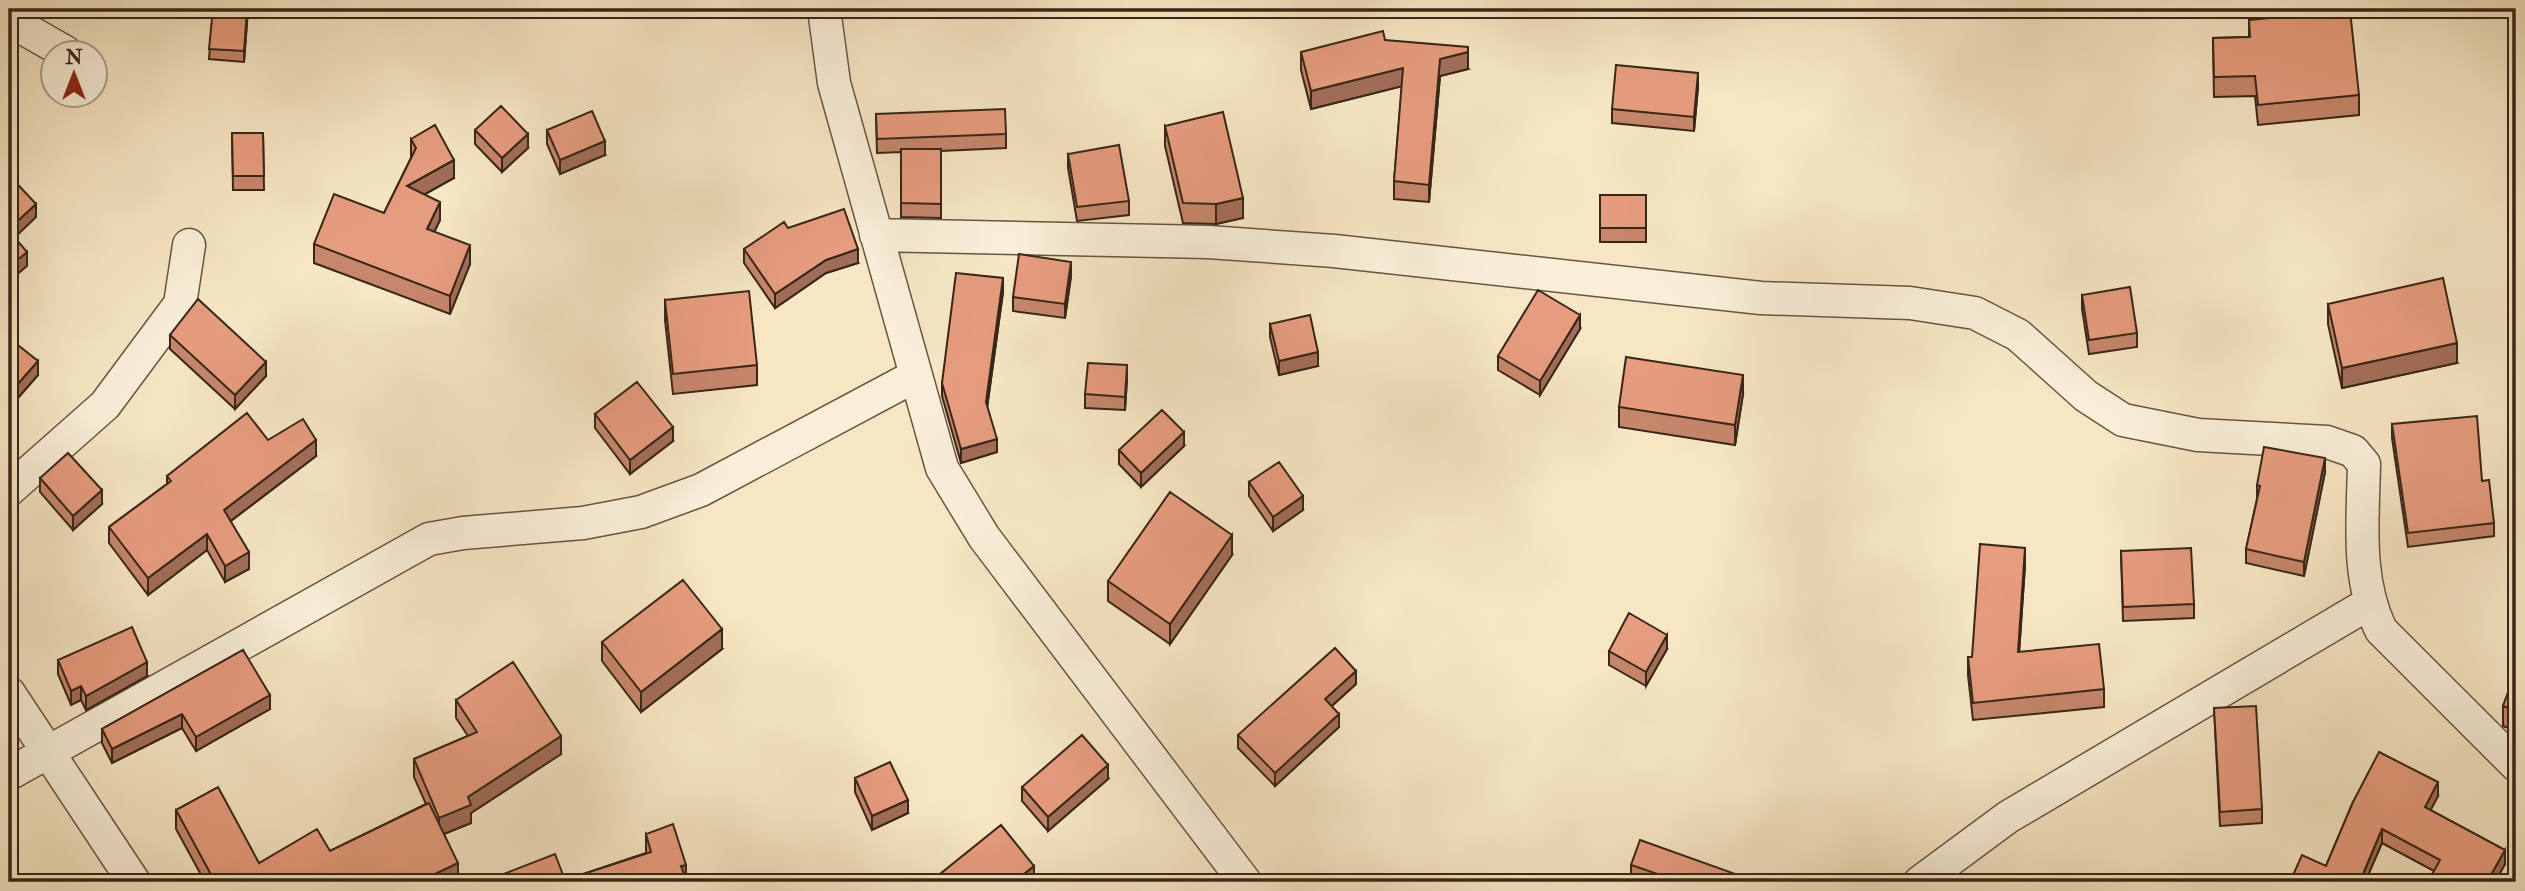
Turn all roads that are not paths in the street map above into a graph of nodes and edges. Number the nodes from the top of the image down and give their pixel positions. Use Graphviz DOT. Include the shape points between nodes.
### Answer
graph roads {
  1 [pos="824,9"];
  2 [pos="9,20"];
  3 [pos="40,38"];
  4 [pos="876,235"];
  5 [pos="189,245"];
  6 [pos="915,376"];
  7 [pos="9,491"];
  8 [pos="2368,604"];
  9 [pos="9,693"];
  10 [pos="50,751"];
  11 [pos="2516,765"];
  12 [pos="9,774"];
  13 [pos="134,882"];
  14 [pos="1245,882"];
  15 [pos="1920,882"];
  1 -- 4 [label="street" via="834,83"];
  2 -- 3 [label="street"];
  4 -- 6 [label="street"];
  4 -- 8 [label="street" via="1209,242 1334,251 1760,298 1910,303 1975,313 2018,335 2086,396 2123,420 2198,435 2327,442 2353,451 2364,464 2363,563"];
  5 -- 7 [label="street" via="180,304 105,405"];
  6 -- 10 [label="street" via="701,490 641,512 583,523 429,539"];
  6 -- 14 [label="street" via="942,468 984,537"];
  8 -- 11 [label="street" via="2381,630"];
  8 -- 15 [label="street" via="2008,817"];
  9 -- 10 [label="street"];
  10 -- 12 [label="street"];
  10 -- 13 [label="street"];
}
